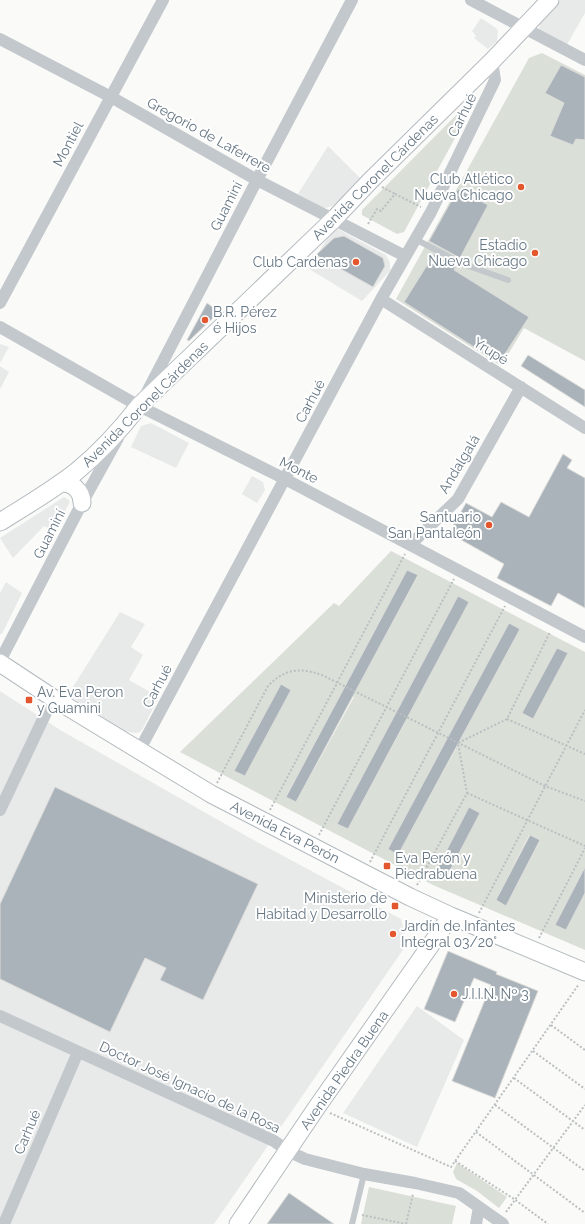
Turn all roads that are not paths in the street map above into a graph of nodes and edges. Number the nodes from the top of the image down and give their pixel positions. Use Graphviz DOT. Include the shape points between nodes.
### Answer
graph roads {
  1 [pos="162,0"];
  2 [pos="352,0"];
  3 [pos="471,0"];
  4 [pos="550,0"];
  5 [pos="524,28"];
  6 [pos="0,38"];
  7 [pos="585,60"];
  8 [pos="492,61"];
  9 [pos="111,97"];
  10 [pos="256,180"];
  11 [pos="333,220"];
  12 [pos="414,240"];
  13 [pos="404,256"];
  14 [pos="508,280"];
  15 [pos="381,299"];
  16 [pos="0,303"];
  17 [pos="0,327"];
  18 [pos="521,387"];
  19 [pos="139,406"];
  20 [pos="127,422"];
  21 [pos="585,428"];
  22 [pos="285,479"];
  23 [pos="59,484"];
  24 [pos="82,503"];
  25 [pos="0,522"];
  26 [pos="410,546"];
  27 [pos="585,637"];
  28 [pos="0,662"];
  29 [pos="53,698"];
  30 [pos="139,751"];
  31 [pos="0,810"];
  32 [pos="451,916"];
  33 [pos="583,977"];
  34 [pos="0,1016"];
  35 [pos="78,1052"];
  36 [pos="288,1151"];
  37 [pos="364,1174"];
  38 [pos="479,1207"];
  39 [pos="501,1223"];
  40 [pos="4,1224"];
  41 [pos="238,1224"];
  42 [pos="352,1224"];
  43 [pos="476,1224"];
  1 -- 9 [label="street, Montiel"];
  2 -- 10 [label="street, Guaminí"];
  3 -- 5 [label="street"];
  4 -- 5 [label="main road, Avenida Coronel Cárdenas"];
  5 -- 7 [label="street"];
  5 -- 8 [label="main road, Avenida Coronel Cárdenas"];
  6 -- 9 [label="street, Gregorio de Laferrere"];
  8 -- 11 [label="main road, Avenida Coronel Cárdenas"];
  8 -- 12 [label="street, Carhué" via="495,80 431,212"];
  9 -- 10 [label="street, Gregorio de Laferrere"];
  9 -- 16 [label="street, Montiel"];
  10 -- 11 [label="street, Gregorio de Laferrere"];
  10 -- 19 [label="street, Guaminí"];
  11 -- 13 [label="street, Gregorio de Laferrere"];
  11 -- 19 [label="main road, Avenida Coronel Cárdenas"];
  12 -- 13 [label="street, Carhué"];
  12 -- 14 [label="lane" via="463,264"];
  13 -- 15 [label="street, Carhué"];
  15 -- 18 [label="street, Yrupé"];
  15 -- 22 [label="street, Carhué"];
  17 -- 19 [label="street, Monte"];
  18 -- 21 [label="street, Yrupé"];
  18 -- 26 [label="street, Andalgalá" via="458,499"];
  19 -- 20 [label="main road, Avenida Coronel Cárdenas"];
  19 -- 22 [label="street, Monte"];
  20 -- 23 [label="main road, Avenida Coronel Cárdenas" via="90,460"];
  20 -- 24 [label="street, Guaminí"];
  22 -- 26 [label="street, Monte"];
  22 -- 30 [label="street, Carhué"];
  23 -- 24 [label="main road" via="65,482 72,485 82,498"];
  23 -- 25 [label="main road, Avenida Coronel Cárdenas"];
  24 -- 28 [label="street, Guaminí"];
  26 -- 27 [label="street, Monte"];
  28 -- 29 [label="main road, Avenida Eva Perón"];
  29 -- 30 [label="main road, Avenida Eva Perón"];
  29 -- 31 [label="street"];
  30 -- 32 [label="main road, Avenida Eva Perón" via="211,794"];
  32 -- 33 [label="main road, Avenida Eva Perón" via="533,950"];
  32 -- 36 [label="main road, Avenida Piedra Buena"];
  34 -- 35 [label="street, Doctor José Ignacio de la Rosa"];
  35 -- 36 [label="street, Doctor José Ignacio de la Rosa" via="274,1141"];
  35 -- 40 [label="street, Carhué"];
  36 -- 37 [label="street, Doctor José Ignacio de la Rosa" via="305,1159"];
  36 -- 41 [label="main road, Avenida Piedra Buena"];
  37 -- 38 [label="street, Doctor José Ignacio de la Rosa" via="459,1193"];
  37 -- 42 [label="lane"];
  38 -- 39 [label="street, Doctor José Ignacio de la Rosa"];
  38 -- 43 [label="street"];
}
